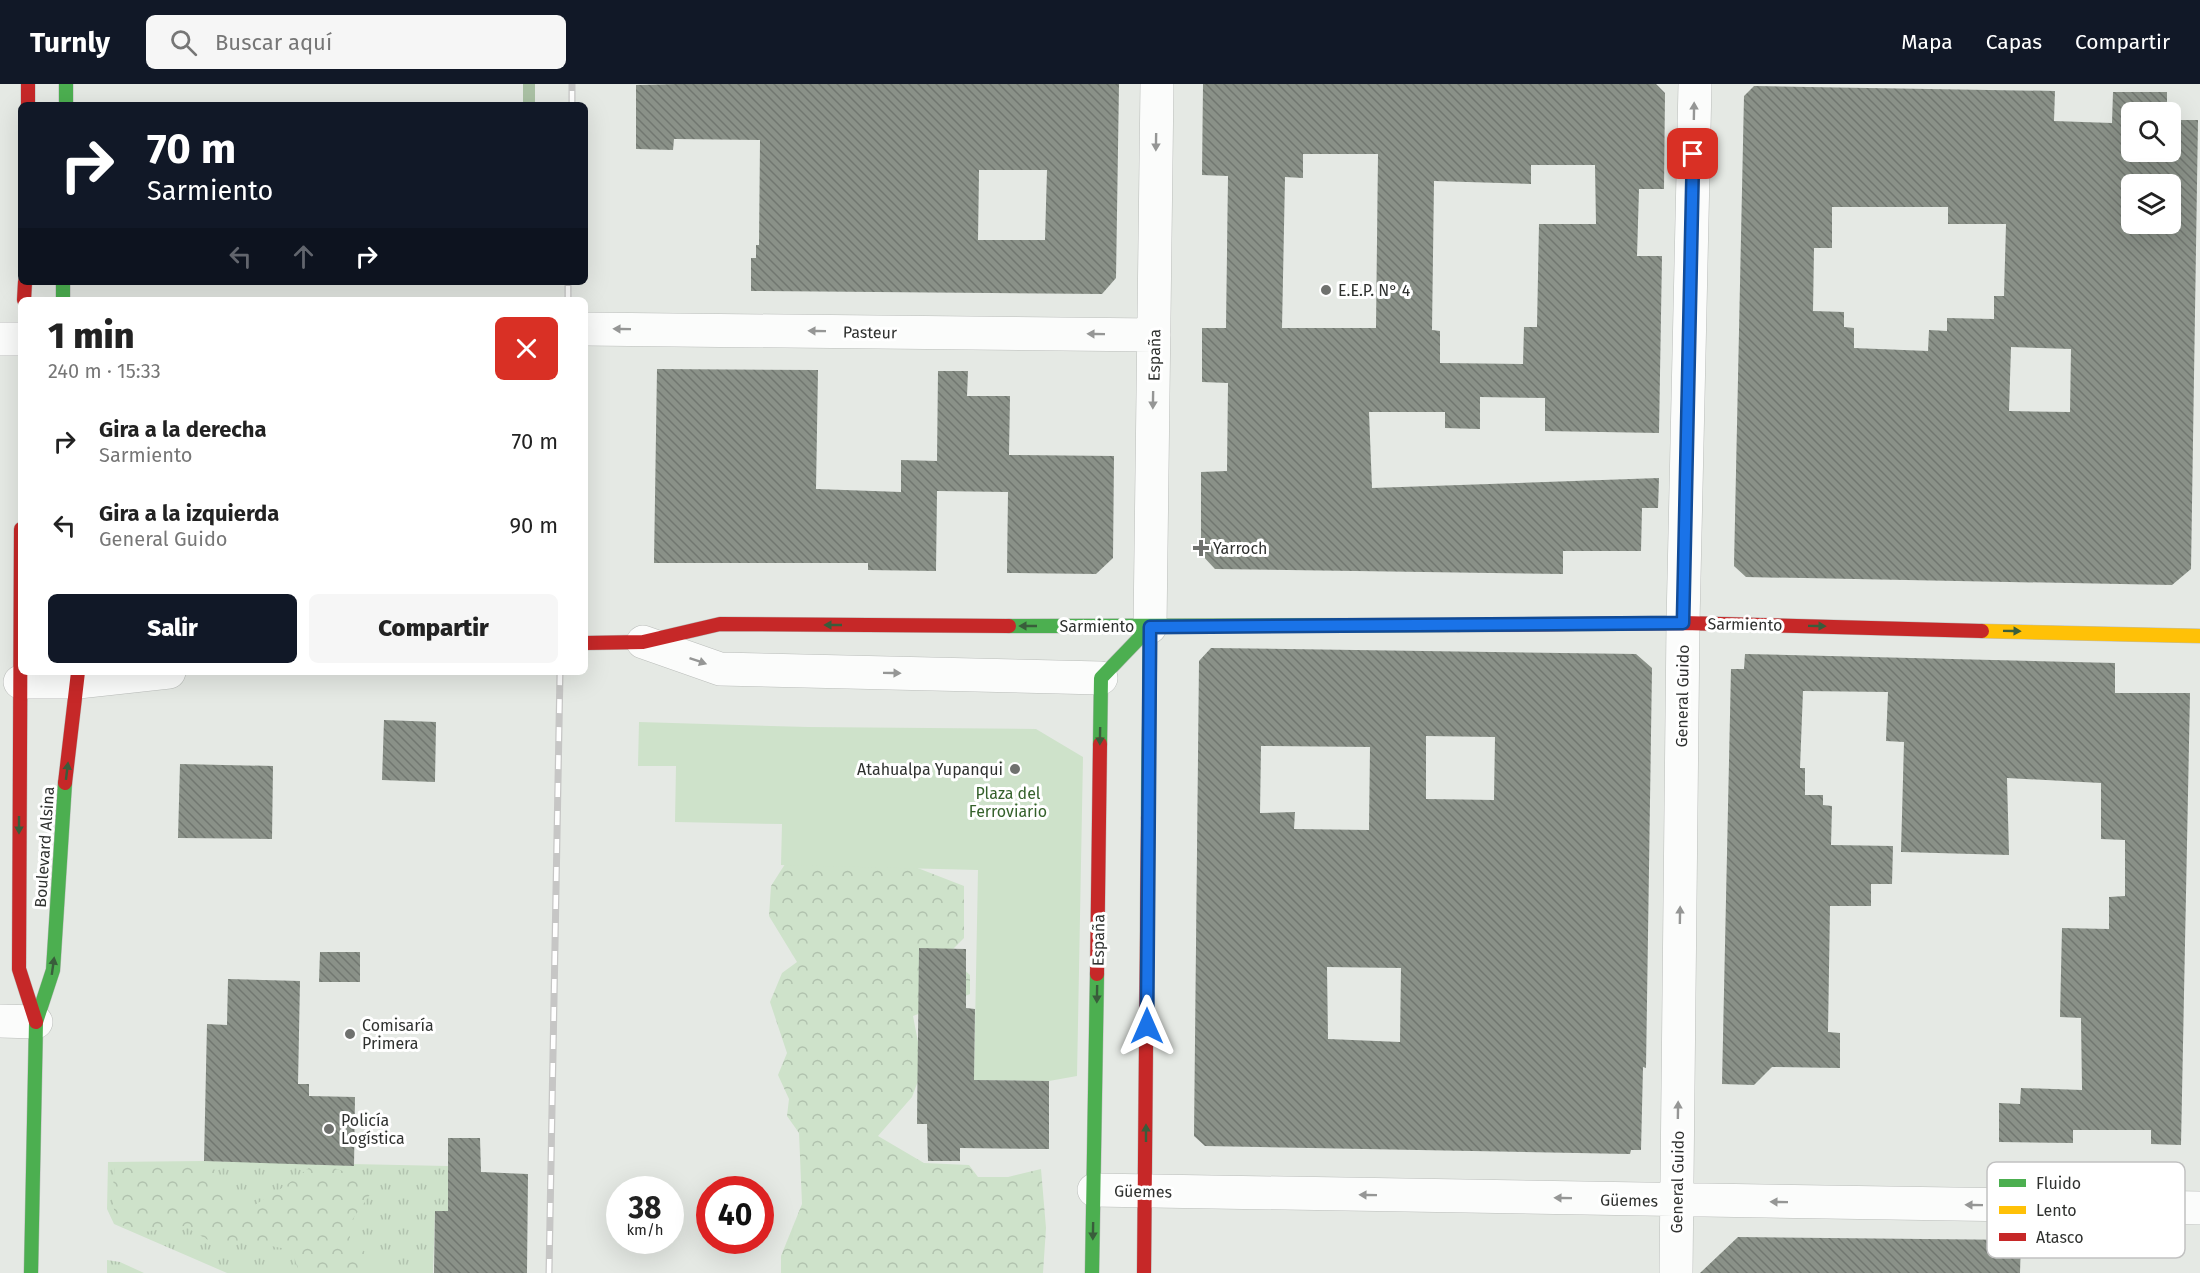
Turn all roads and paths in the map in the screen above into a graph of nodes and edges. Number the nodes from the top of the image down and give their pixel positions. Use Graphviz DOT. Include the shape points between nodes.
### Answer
graph roads {
  1 [pos="28,84"];
  2 [pos="66,84"];
  3 [pos="1157,84"];
  4 [pos="1695,84"];
  5 [pos="28,102"];
  6 [pos="66,102"];
  7 [pos="588,329"];
  8 [pos="1154,335"];
  9 [pos="0,339"];
  10 [pos="18,339"];
  11 [pos="1683,623"];
  12 [pos="1150,627"];
  13 [pos="2200,636"];
  14 [pos="643,642"];
  15 [pos="588,643"];
  16 [pos="20,675"];
  17 [pos="114,675"];
  18 [pos="78,677"];
  19 [pos="1101,678"];
  20 [pos="20,682"];
  21 [pos="0,1021"];
  22 [pos="36,1022"];
  23 [pos="1094,1190"];
  24 [pos="1146,1191"];
  25 [pos="1677,1200"];
  26 [pos="1987,1205"];
  27 [pos="2185,1208"];
  28 [pos="2200,1208"];
  29 [pos="31,1273"];
  30 [pos="1092,1273"];
  31 [pos="1144,1273"];
  32 [pos="1676,1273"];
  1 -- 5 [label="street"];
  2 -- 6 [label="street"];
  3 -- 8 [label="street, España, one-way"];
  11 -- 4 [label="street, General Guido, one-way"];
  8 -- 7 [label="street, Pasteur, one-way"];
  8 -- 12 [label="street, España, one-way"];
  9 -- 10 [label="street"];
  11 -- 12 [label="street, Sarmiento"];
  11 -- 13 [label="street, Sarmiento, one-way"];
  25 -- 11 [label="street, General Guido, one-way"];
  12 -- 14 [label="street, Sarmiento, one-way" via="720,624"];
  12 -- 19 [label="street"];
  24 -- 12 [label="street, España, one-way"];
  14 -- 15 [label="street, Sarmiento"];
  14 -- 19 [label="street, Sarmiento, one-way" via="720,669"];
  16 -- 20 [label="street, Boulevard Alsina"];
  17 -- 18 [label="street"];
  18 -- 20 [label="street"];
  22 -- 18 [label="street, Boulevard Alsina, one-way" via="53,970 62,811"];
  19 -- 23 [label="street, España, one-way"];
  20 -- 22 [label="street, Boulevard Alsina, one-way" via="19,969"];
  21 -- 22 [label="street"];
  22 -- 29 [label="street, Boulevard Alsina"];
  23 -- 24 [label="street, Güemes"];
  23 -- 30 [label="street, España, one-way"];
  25 -- 24 [label="street, Güemes, one-way"];
  24 -- 31 [label="street, España"];
  26 -- 25 [label="street, Güemes, one-way"];
  25 -- 32 [label="street, General Guido"];
  28 -- 27 [label="street, Güemes, one-way"];
}
